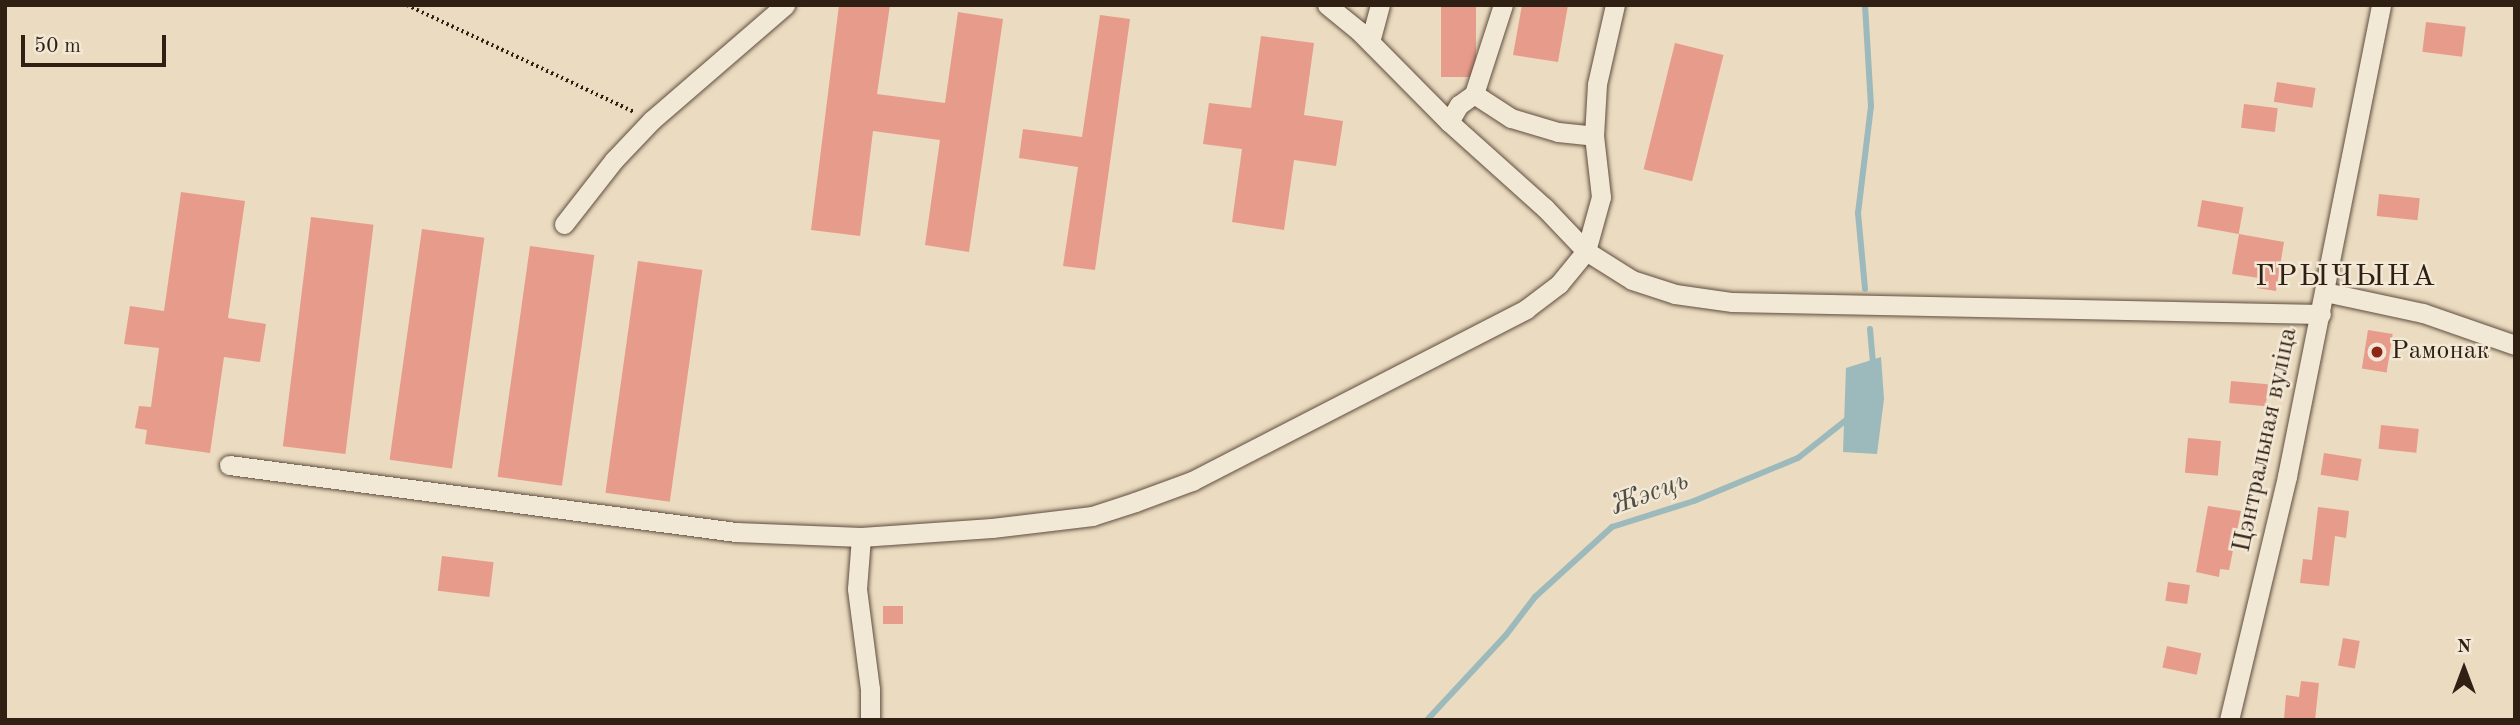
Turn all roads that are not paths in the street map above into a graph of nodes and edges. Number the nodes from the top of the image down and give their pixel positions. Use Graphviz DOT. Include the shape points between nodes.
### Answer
graph roads {
  1 [pos="785,5"];
  2 [pos="1327,5"];
  3 [pos="1380,5"];
  4 [pos="1503,5"];
  5 [pos="1615,5"];
  6 [pos="2381,5"];
  7 [pos="1370,42"];
  8 [pos="1474,94"];
  9 [pos="1448,122"];
  10 [pos="1594,136"];
  11 [pos="564,224"];
  12 [pos="1586,251"];
  13 [pos="2325,292"];
  14 [pos="2320,314"];
  15 [pos="2515,345"];
  16 [pos="229,465"];
  17 [pos="860,537"];
  18 [pos="870,720"];
  19 [pos="2229,720"];
  1 -- 11 [label="street" via="652,120"];
  2 -- 7 [label="street"];
  3 -- 7 [label="street"];
  4 -- 8 [label="street"];
  5 -- 10 [label="street" via="1597,84"];
  6 -- 13 [label="street, Цэнтральная вуліца"];
  7 -- 9 [label="street"];
  8 -- 9 [label="street" via="1459,105"];
  8 -- 10 [label="street" via="1511,117 1558,132"];
  9 -- 12 [label="street"];
  10 -- 12 [label="street" via="1601,197"];
  12 -- 14 [label="street" via="1632,280 1675,295 1732,302"];
  12 -- 17 [label="street" via="1559,284 1526,309 1192,481 1092,516"];
  13 -- 14 [label="street, Цэнтральная вуліца"];
  13 -- 15 [label="street" via="2423,313"];
  14 -- 19 [label="street, Цэнтральная вуліца"];
  16 -- 17 [label="street" via="736,533"];
  17 -- 18 [label="street" via="857,589"];
}
